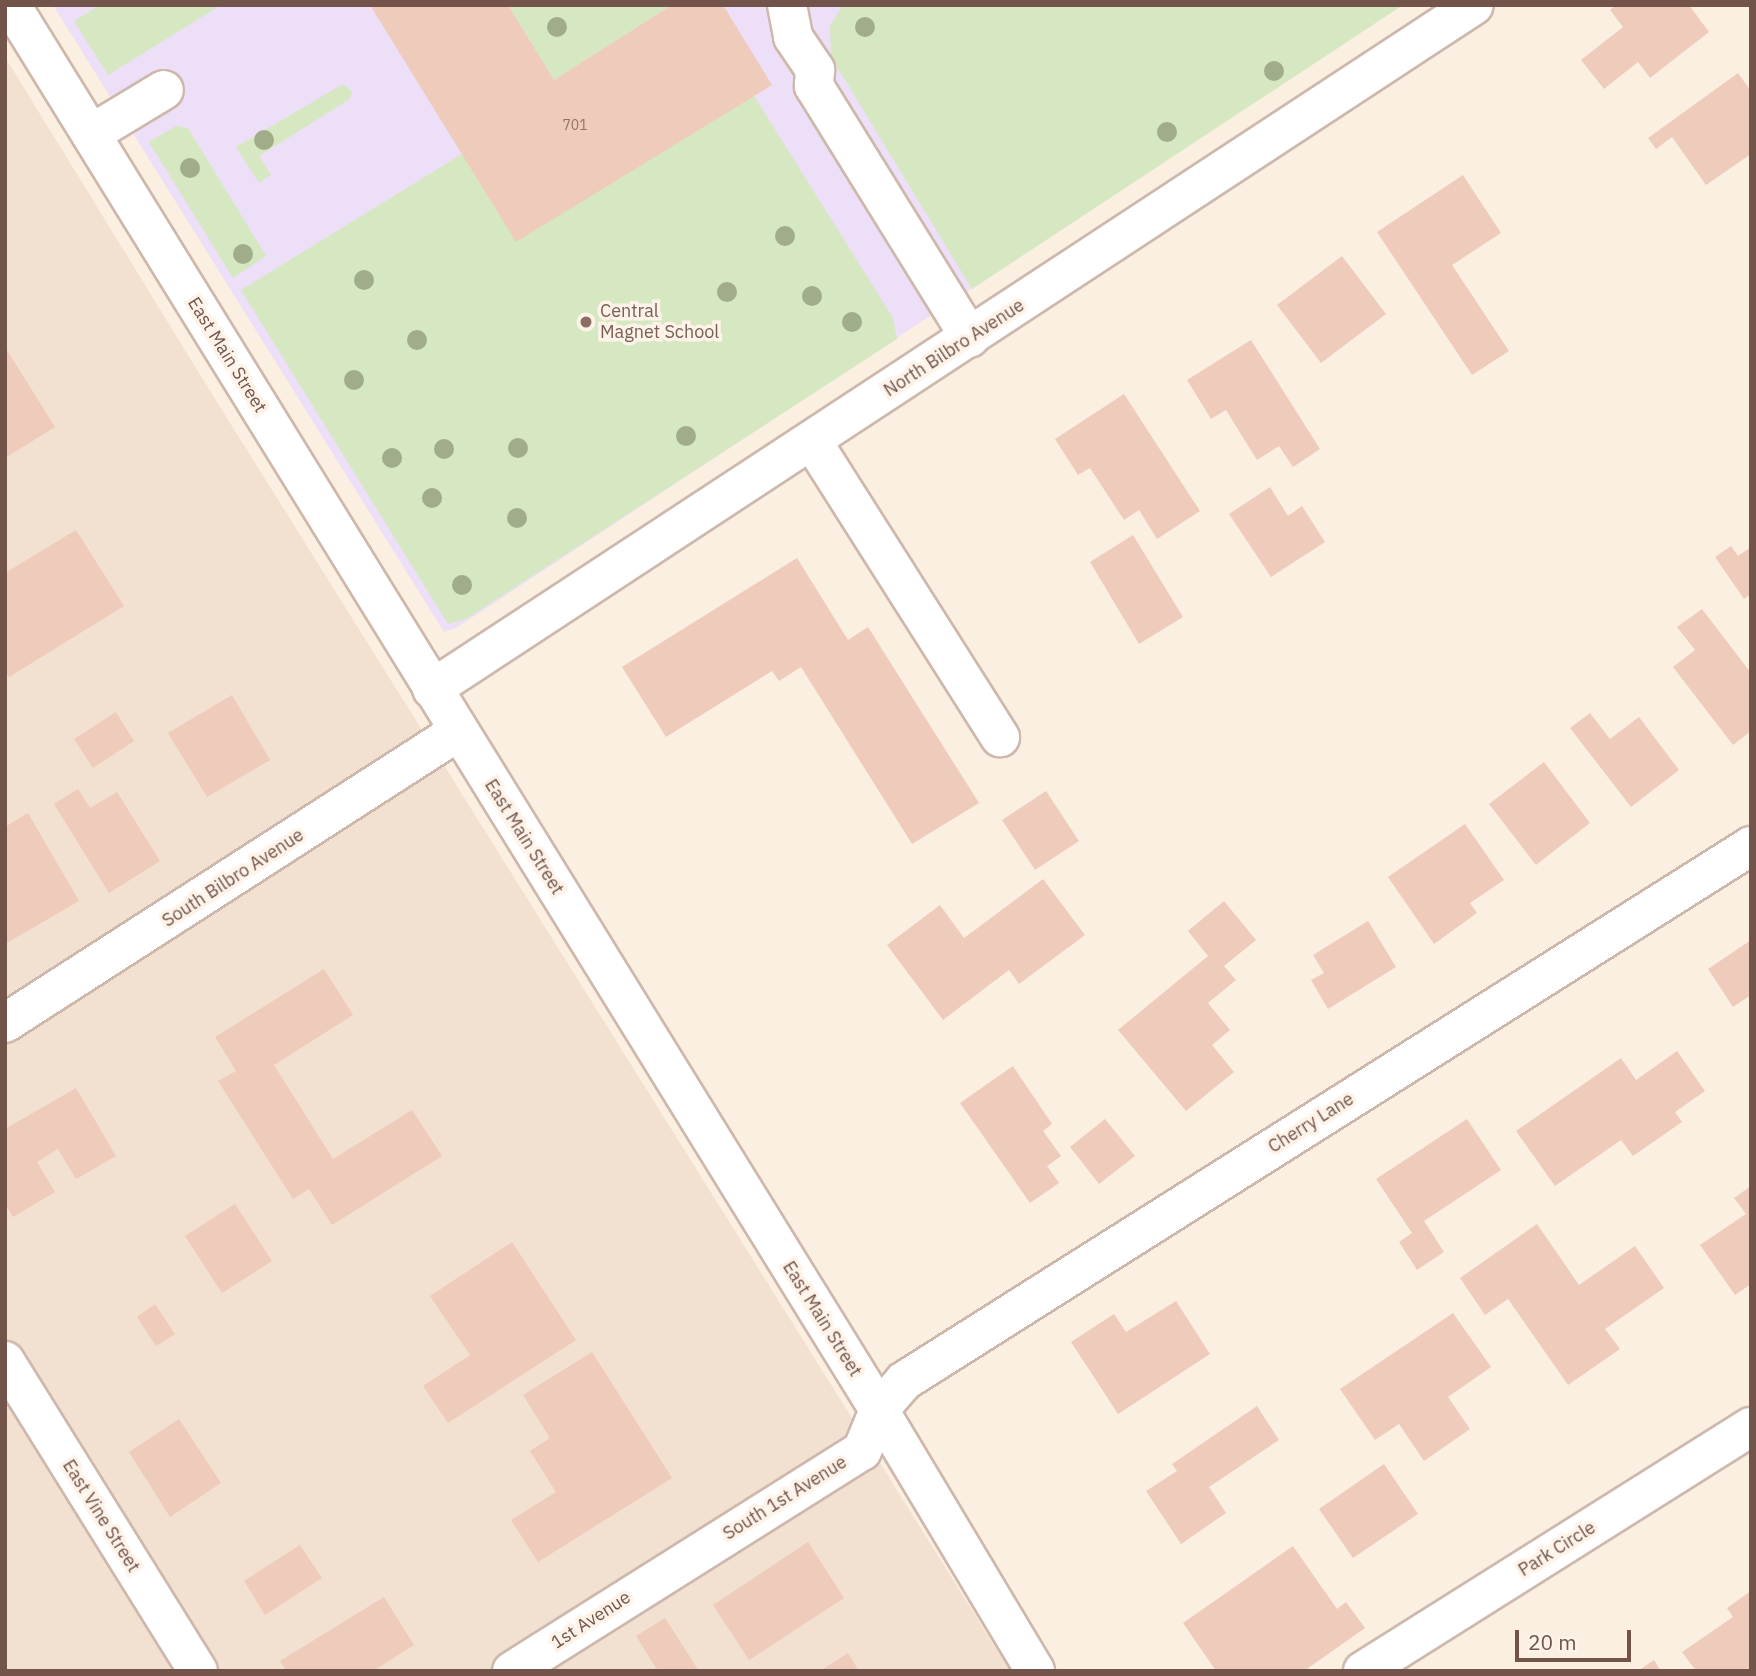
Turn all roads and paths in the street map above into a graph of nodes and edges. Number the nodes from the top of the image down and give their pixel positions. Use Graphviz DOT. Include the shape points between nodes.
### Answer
graph roads {
  1 [pos="10,5"];
  2 [pos="787,5"];
  3 [pos="1475,5"];
  4 [pos="164,90"];
  5 [pos="91,134"];
  6 [pos="970,338"];
  7 [pos="812,441"];
  8 [pos="432,689"];
  9 [pos="459,731"];
  10 [pos="1000,737"];
  11 [pos="1751,846"];
  12 [pos="5,1023"];
  13 [pos="5,1361"];
  14 [pos="879,1410"];
  15 [pos="1751,1427"];
  16 [pos="671,1569"];
  17 [pos="198,1671"];
  18 [pos="512,1671"];
  19 [pos="1035,1671"];
  20 [pos="1363,1671"];
  1 -- 5 [label="street, East Main Street"];
  2 -- 6 [label="street" via="793,37 815,71 814,86"];
  3 -- 6 [label="street, North Bilbro Avenue"];
  4 -- 5 [label="street"];
  5 -- 8 [label="street, East Main Street"];
  6 -- 7 [label="street, North Bilbro Avenue"];
  7 -- 8 [label="street, North Bilbro Avenue"];
  7 -- 10 [label="street"];
  8 -- 9 [label="street, East Main Street"];
  9 -- 12 [label="street, South Bilbro Avenue"];
  9 -- 14 [label="street, East Main Street"];
  11 -- 14 [label="street, Cherry Lane" via="904,1381"];
  13 -- 17 [label="street, East Vine Street"];
  14 -- 16 [label="street, South 1st Avenue" via="862,1451"];
  14 -- 19 [label="street, East Main Street"];
  15 -- 20 [label="street, Park Circle"];
  16 -- 18 [label="street, 1st Avenue"];
}
